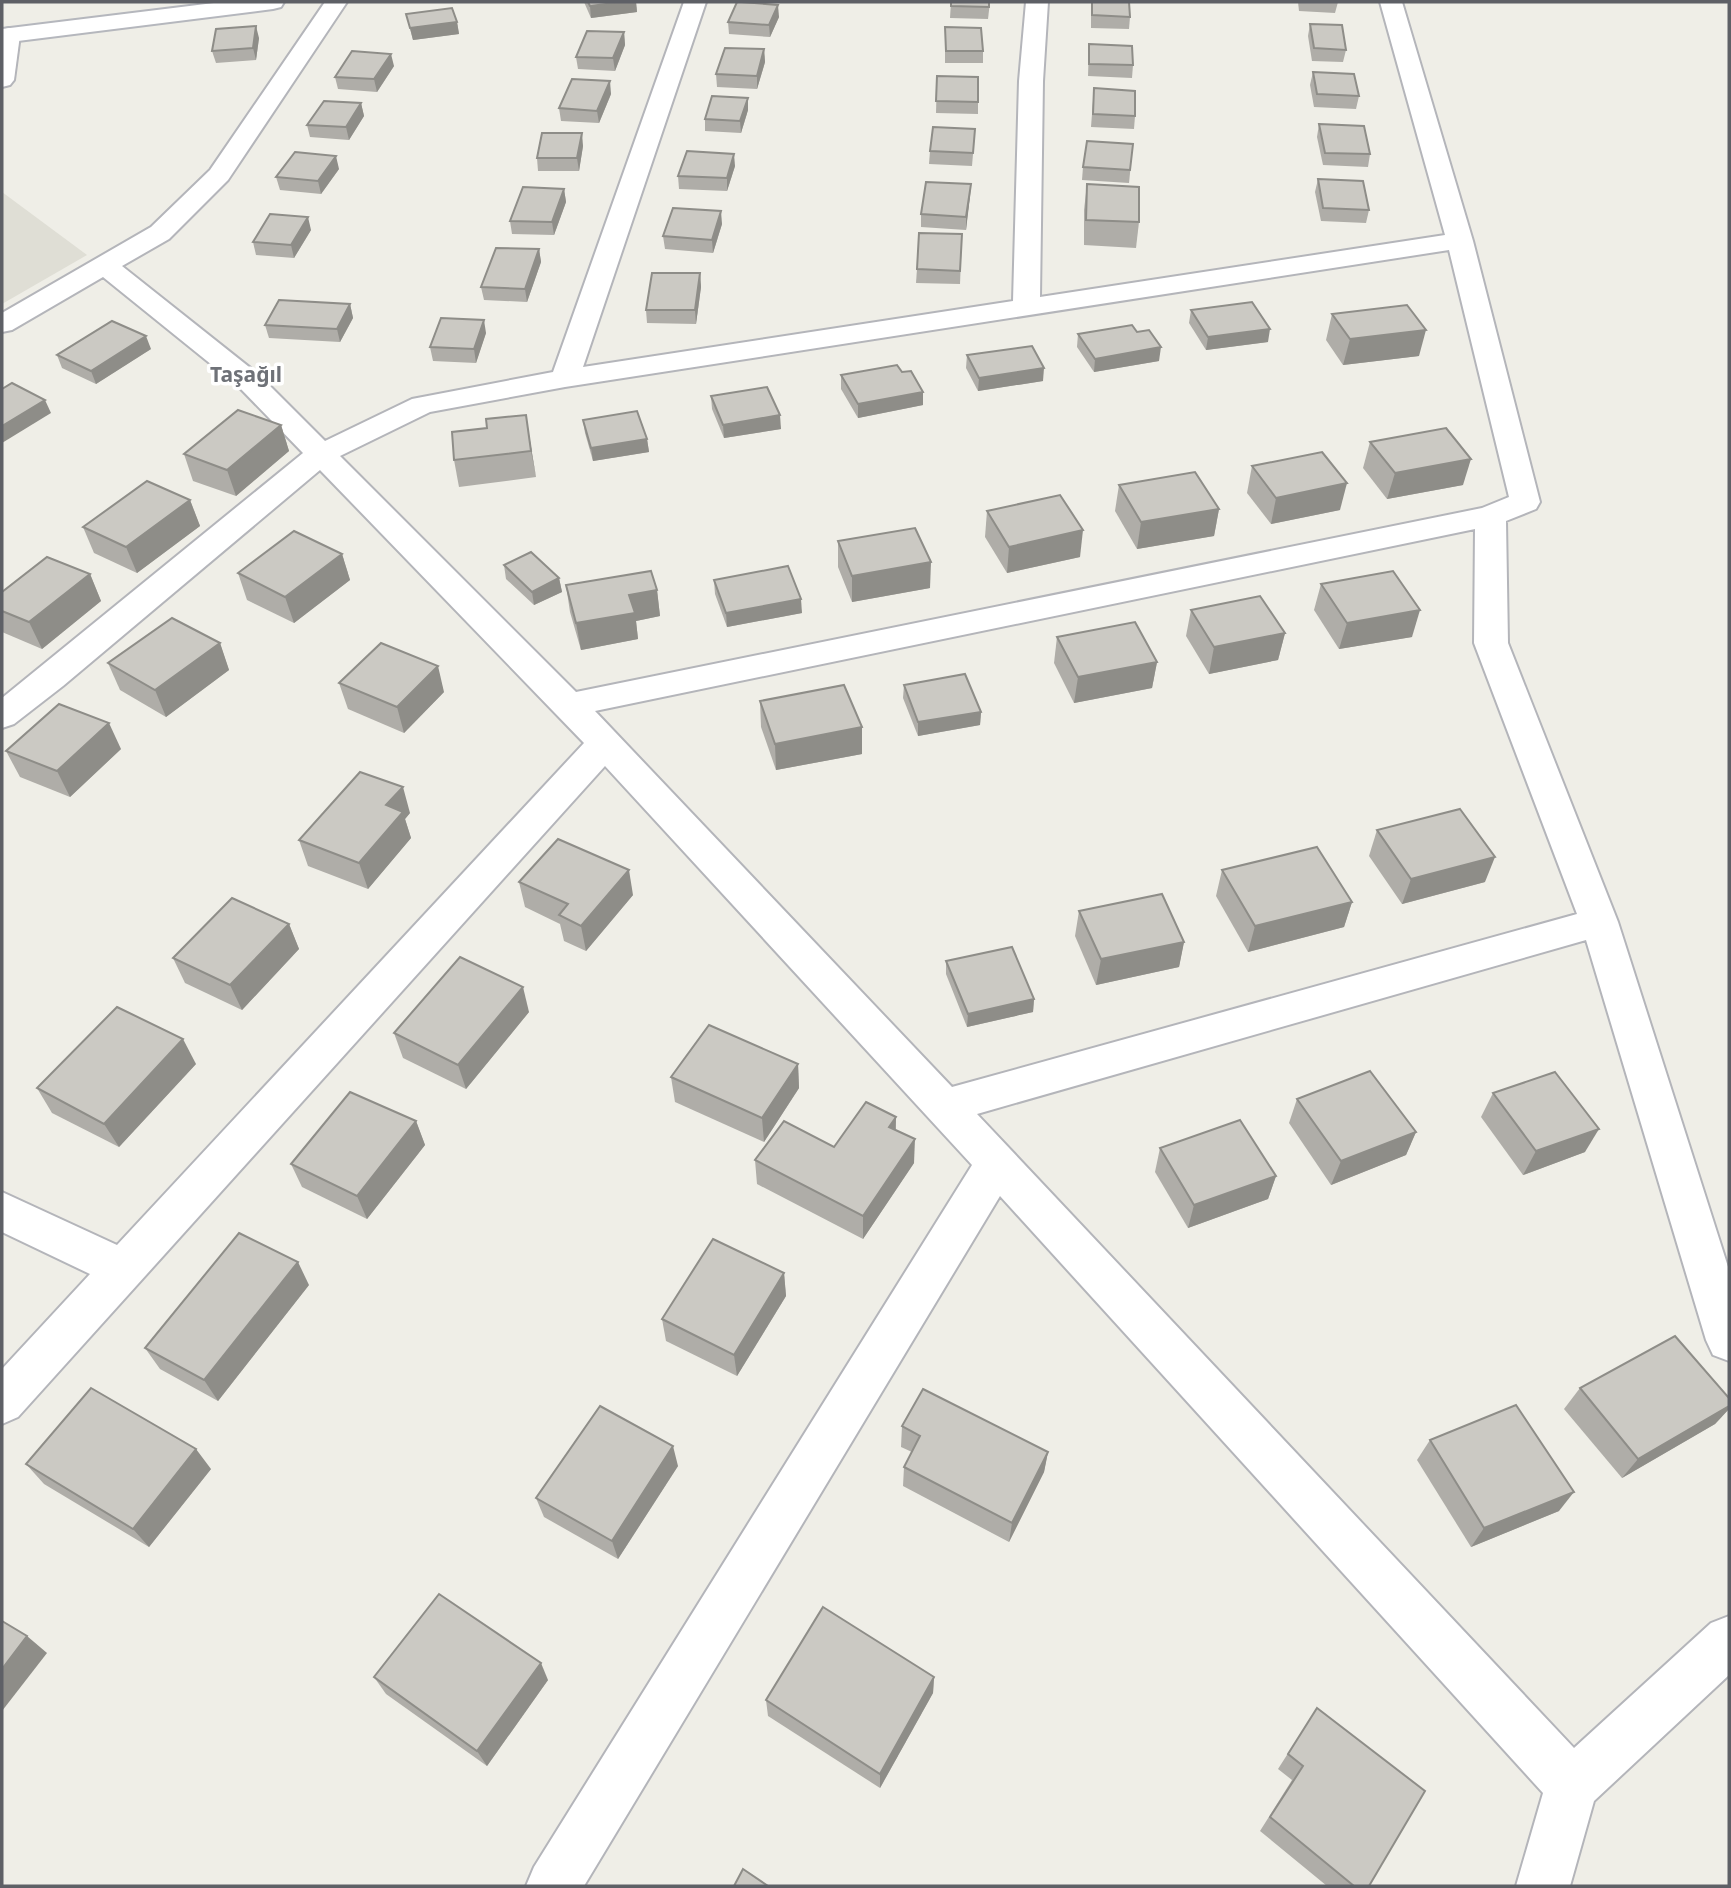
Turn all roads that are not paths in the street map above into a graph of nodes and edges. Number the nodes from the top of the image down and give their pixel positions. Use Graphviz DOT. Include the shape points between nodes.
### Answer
graph roads {
  1 [pos="273,2"];
  2 [pos="336,2"];
  3 [pos="695,2"];
  4 [pos="1038,2"];
  5 [pos="1391,2"];
  6 [pos="6,36"];
  7 [pos="2,80"];
  8 [pos="1460,241"];
  9 [pos="104,265"];
  10 [pos="1026,306"];
  11 [pos="2,324"];
  12 [pos="565,379"];
  13 [pos="321,454"];
  14 [pos="1490,516"];
  15 [pos="569,705"];
  16 [pos="2,716"];
  17 [pos="605,743"];
  18 [pos="1599,922"];
  19 [pos="944,1106"];
  20 [pos="997,1163"];
  21 [pos="2,1211"];
  22 [pos="121,1268"];
  23 [pos="1729,1340"];
  24 [pos="2,1402"];
  25 [pos="1729,1641"];
  26 [pos="1572,1785"];
  27 [pos="552,1886"];
  28 [pos="1543,1886"];
  1 -- 6 [label="street"];
  2 -- 9 [label="street" via="219,175 160,233"];
  3 -- 12 [label="street"];
  4 -- 10 [label="street"];
  5 -- 8 [label="street"];
  6 -- 7 [label="street"];
  8 -- 10 [label="street"];
  8 -- 14 [label="street" via="1525,502"];
  9 -- 11 [label="street"];
  9 -- 13 [label="street" via="248,380"];
  10 -- 12 [label="street"];
  12 -- 13 [label="street" via="422,405"];
  13 -- 15 [label="street"];
  13 -- 16 [label="street"];
  14 -- 15 [label="street"];
  14 -- 18 [label="street" via="1491,643"];
  15 -- 17 [label="street"];
  17 -- 19 [label="street"];
  17 -- 22 [label="street"];
  18 -- 19 [label="street"];
  18 -- 23 [label="street"];
  19 -- 20 [label="street"];
  20 -- 26 [label="street"];
  20 -- 27 [label="street"];
  21 -- 22 [label="street"];
  22 -- 24 [label="street"];
  25 -- 26 [label="street"];
  26 -- 28 [label="street"];
}
